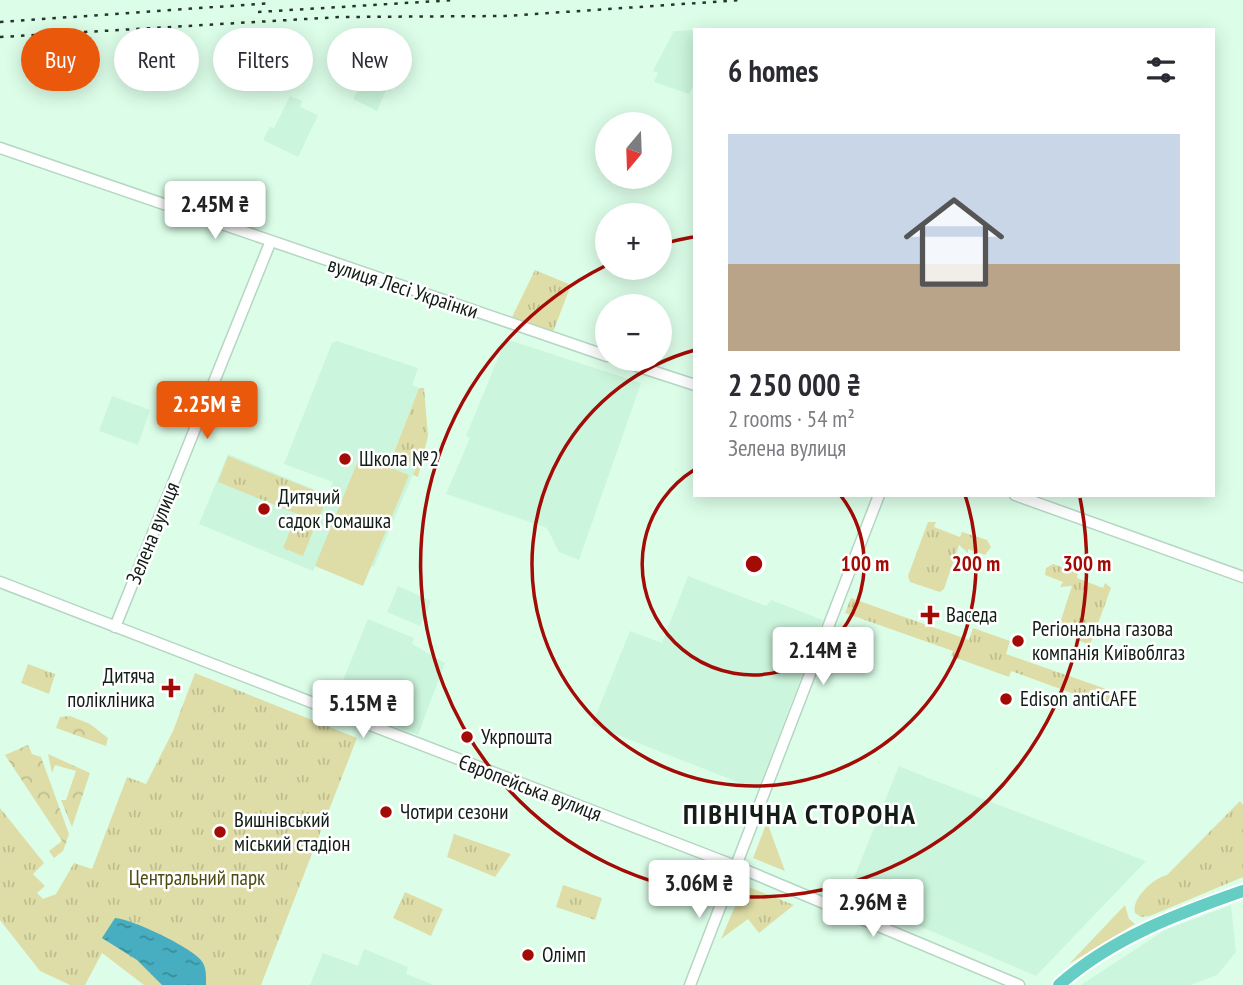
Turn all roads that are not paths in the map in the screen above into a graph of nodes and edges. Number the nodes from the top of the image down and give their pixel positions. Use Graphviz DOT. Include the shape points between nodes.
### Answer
graph roads {
  1 [pos="0,148"];
  2 [pos="270,243"];
  3 [pos="595,352"];
  4 [pos="652,371"];
  5 [pos="693,384"];
  6 [pos="878,497"];
  7 [pos="1021,497"];
  8 [pos="1243,577"];
  9 [pos="0,582"];
  10 [pos="115,627"];
  11 [pos="738,867"];
  12 [pos="1243,891"];
  13 [pos="690,985"];
  14 [pos="1018,985"];
  15 [pos="1059,985"];
  1 -- 2 [label="street, вулиця Лесі Українки"];
  2 -- 3 [label="street, вулиця Лесі Українки"];
  2 -- 10 [label="street, Зелена вулиця"];
  4 -- 5 [label="street"];
  6 -- 11 [label="street"];
  7 -- 8 [label="street"];
  9 -- 10 [label="street, Європейська вулиця"];
  10 -- 11 [label="street, Європейська вулиця"];
  11 -- 13 [label="street"];
  11 -- 14 [label="street, Європейська вулиця"];
  12 -- 15 [label="main road" via="1153,924"];
}
